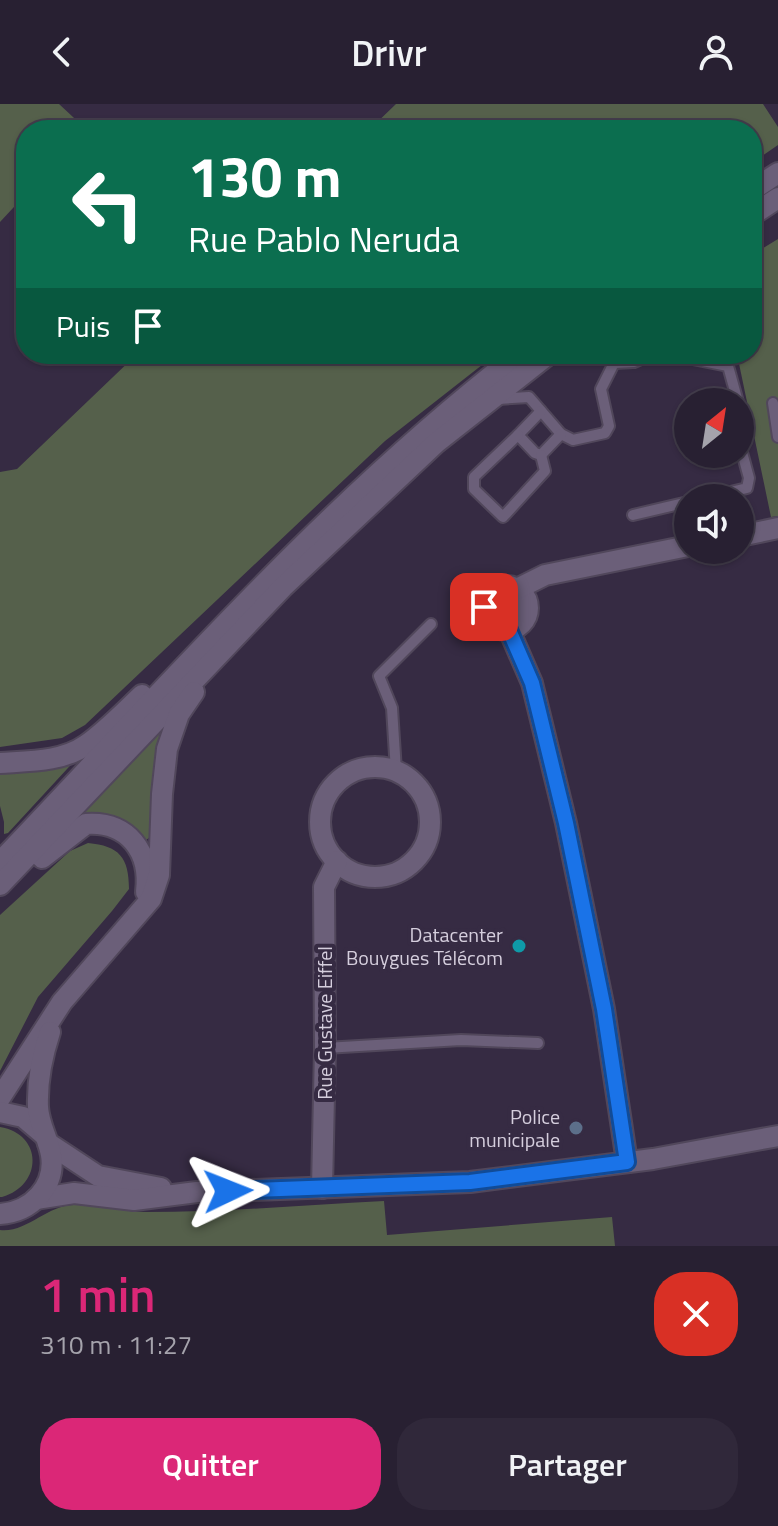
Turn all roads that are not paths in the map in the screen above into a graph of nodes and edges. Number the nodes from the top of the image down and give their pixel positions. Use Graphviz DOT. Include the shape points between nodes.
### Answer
graph roads {
  1 [pos="507,364"];
  2 [pos="536,364"];
  3 [pos="611,364"];
  4 [pos="718,364"];
  5 [pos="734,388"];
  6 [pos="487,400"];
  7 [pos="773,403"];
  8 [pos="541,411"];
  9 [pos="561,434"];
  10 [pos="518,435"];
  11 [pos="778,437"];
  12 [pos="541,455"];
  13 [pos="674,505"];
  14 [pos="633,515"];
  15 [pos="778,528"];
  16 [pos="754,533"];
  17 [pos="674,549"];
  18 [pos="517,589"];
  19 [pos="266,594"];
  20 [pos="431,624"];
  21 [pos="509,630"];
  22 [pos="0,763"];
  23 [pos="396,771"];
  24 [pos="337,861"];
  25 [pos="0,862"];
  26 [pos="0,885"];
  27 [pos="0,895"];
  28 [pos="138,915"];
  29 [pos="62,1002"];
  30 [pos="538,1043"];
  31 [pos="325,1048"];
  32 [pos="0,1098"];
  33 [pos="0,1112"];
  34 [pos="778,1136"];
  35 [pos="45,1138"];
  36 [pos="627,1162"];
  37 [pos="322,1188"];
  38 [pos="197,1192"];
  39 [pos="36,1199"];
  40 [pos="0,1214"];
  1 -- 19 [label="main road" via="303,544"];
  2 -- 6 [label="main road"];
  3 -- 9 [label="lane" via="601,389 609,426 605,433 573,440"];
  4 -- 5 [label="lane" via="728,366"];
  6 -- 8 [label="lane" via="529,397"];
  6 -- 19 [label="main road"];
  7 -- 11 [label="lane"];
  8 -- 9 [label="lane"];
  8 -- 10 [label="lane"];
  9 -- 12 [label="lane"];
  10 -- 12 [label="lane"];
  10 -- 12 [label="lane" via="474,477 474,489 503,517 545,471"];
  13 -- 14 [label="lane"];
  15 -- 16 [label="main road"];
  17 -- 18 [label="main road" via="545,575"];
  18 -- 21 [label="main road" via="526,599 527,612 521,624"];
  18 -- 21 [label="main road" via="496,589 484,607 489,621"];
  19 -- 22 [label="main road" via="86,745 50,759"];
  19 -- 25 [label="main road"];
  19 -- 26 [label="main road"];
  19 -- 28 [label="main road" via="179,714 170,735 159,875 151,899"];
  20 -- 23 [label="lane" via="379,676 392,708"];
  21 -- 36 [label="main road" via="532,683 566,823 604,1009"];
  23 -- 24 [label="main road" via="362,769 333,786 320,816 321,833"];
  23 -- 24 [label="main road" via="410,780 427,805 429,835 422,851 410,865 381,877 350,871"];
  24 -- 31 [label="main road, Rue Gustave Eiffel" via="324,887"];
  27 -- 28 [label="main road" via="77,829 98,823 123,831 141,850 148,877"];
  28 -- 29 [label="main road"];
  29 -- 32 [label="main road"];
  29 -- 35 [label="main road" via="39,1077 38,1109"];
  30 -- 31 [label="lane" via="461,1040"];
  31 -- 37 [label="main road, Rue Gustave Eiffel"];
  33 -- 35 [label="main road" via="23,1117"];
  34 -- 36 [label="main road"];
  35 -- 38 [label="main road" via="98,1176"];
  35 -- 39 [label="main road" via="51,1173"];
  36 -- 37 [label="main road" via="470,1182"];
  37 -- 38 [label="main road"];
  38 -- 39 [label="main road" via="134,1200 74,1193"];
  39 -- 40 [label="main road"];
}
